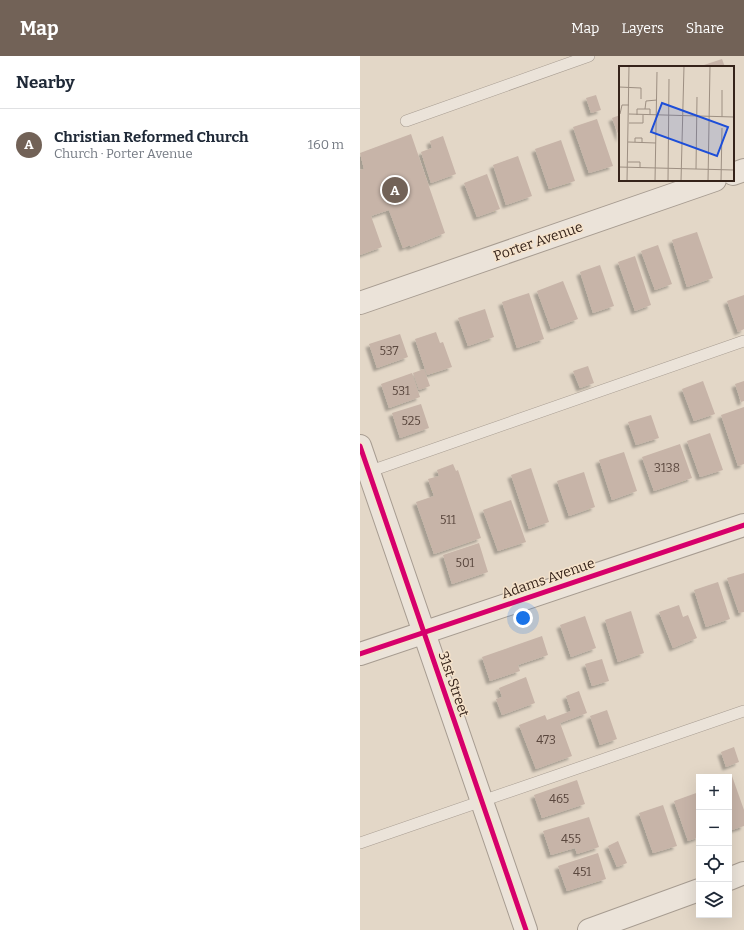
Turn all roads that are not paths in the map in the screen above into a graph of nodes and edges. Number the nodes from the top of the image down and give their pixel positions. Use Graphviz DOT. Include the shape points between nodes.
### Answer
graph roads {
  1 [pos="589,56"];
  2 [pos="406,121"];
  3 [pos="744,170"];
  4 [pos="734,174"];
  5 [pos="712,181"];
  6 [pos="360,303"];
  7 [pos="744,340"];
  8 [pos="360,446"];
  9 [pos="364,473"];
  10 [pos="744,525"];
  11 [pos="424,632"];
  12 [pos="360,654"];
  13 [pos="744,711"];
  14 [pos="482,801"];
  15 [pos="360,843"];
  16 [pos="744,873"];
  17 [pos="732,878"];
  18 [pos="696,891"];
  19 [pos="526,930"];
  20 [pos="589,930"];
  1 -- 2 [label="lane"];
  3 -- 4 [label="street"];
  5 -- 6 [label="street, Porter Avenue"];
  7 -- 9 [label="lane"];
  8 -- 9 [label="street, 31st Street"];
  9 -- 11 [label="street, 31st Street"];
  10 -- 11 [label="street, Adams Avenue"];
  11 -- 12 [label="street, Adams Avenue"];
  11 -- 14 [label="street, 31st Street"];
  13 -- 14 [label="lane"];
  14 -- 15 [label="lane"];
  14 -- 19 [label="street, 31st Street"];
  16 -- 17 [label="street"];
  18 -- 20 [label="street"];
}
